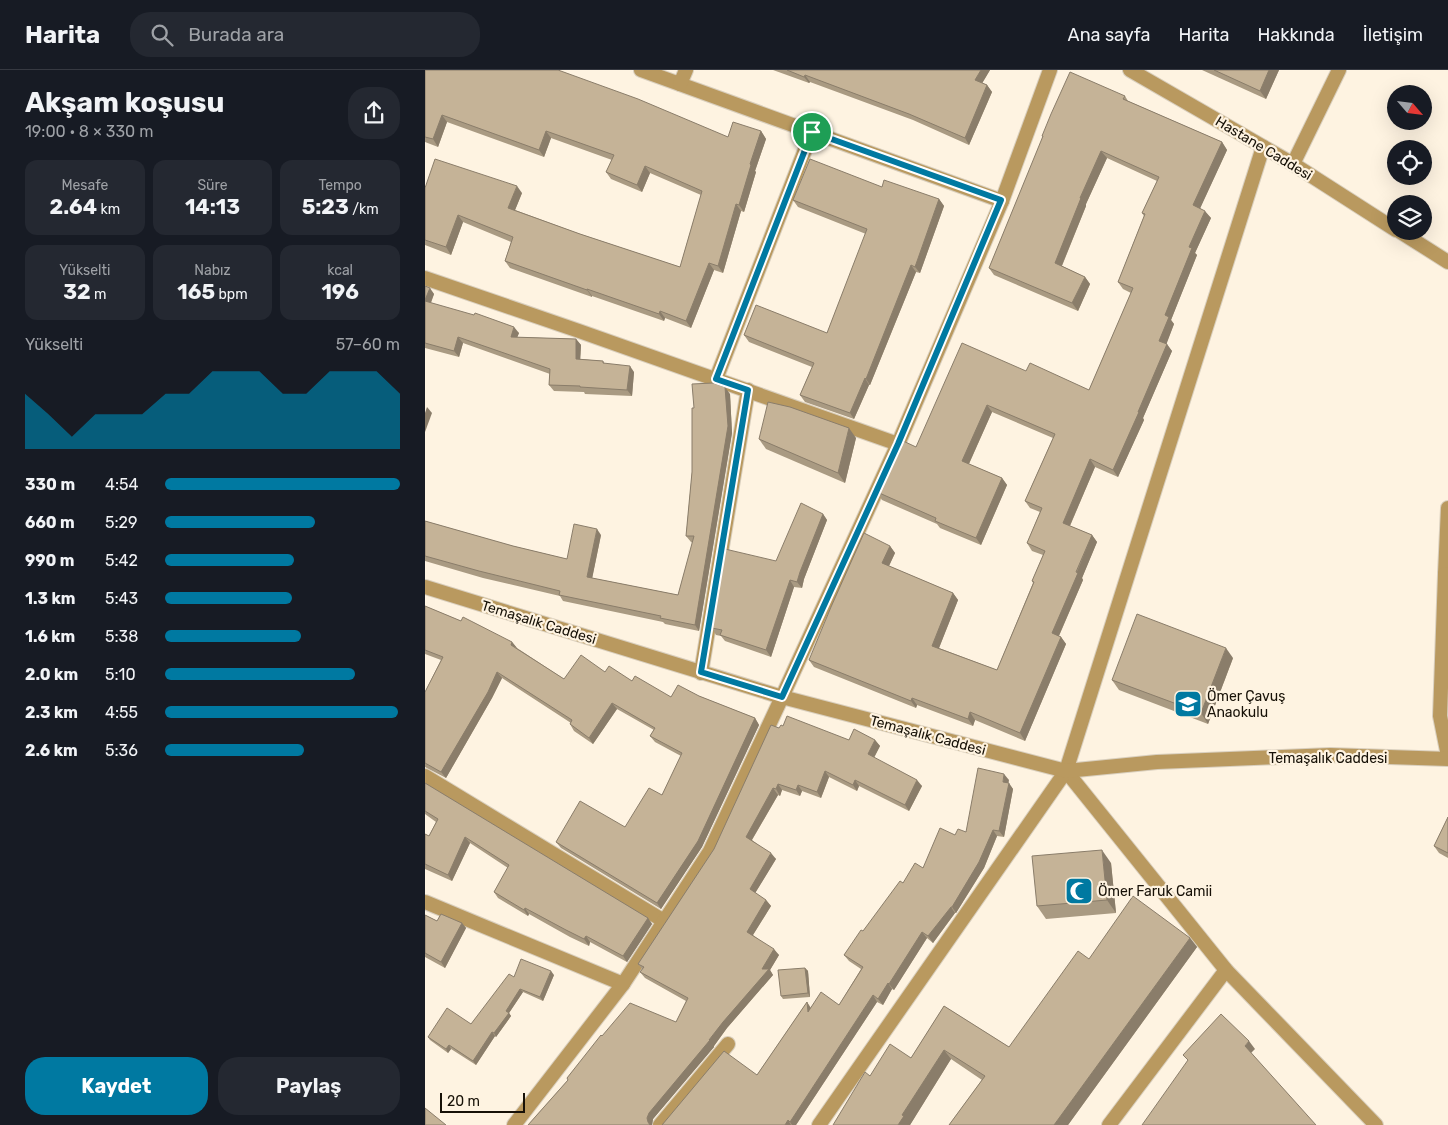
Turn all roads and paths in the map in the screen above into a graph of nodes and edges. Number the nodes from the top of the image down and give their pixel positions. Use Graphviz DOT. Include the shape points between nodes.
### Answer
graph roads {
  1 [pos="641,70"];
  2 [pos="686,70"];
  3 [pos="1050,70"];
  4 [pos="1130,70"];
  5 [pos="1339,70"];
  6 [pos="680,84"];
  7 [pos="812,132"];
  8 [pos="1263,147"];
  9 [pos="1293,164"];
  10 [pos="1001,200"];
  11 [pos="1387,224"];
  12 [pos="1413,240"];
  13 [pos="1448,262"];
  14 [pos="425,278"];
  15 [pos="716,379"];
  16 [pos="748,390"];
  17 [pos="898,444"];
  18 [pos="1448,508"];
  19 [pos="1446,575"];
  20 [pos="425,587"];
  21 [pos="701,672"];
  22 [pos="782,697"];
  23 [pos="1448,758"];
  24 [pos="1066,771"];
  25 [pos="425,776"];
  26 [pos="425,902"];
  27 [pos="664,921"];
  28 [pos="1226,970"];
  29 [pos="623,984"];
  30 [pos="728,1044"];
  31 [pos="515,1125"];
  32 [pos="660,1125"];
  33 [pos="819,1125"];
  34 [pos="1109,1125"];
  35 [pos="1375,1125"];
  1 -- 6 [label="street"];
  2 -- 6 [label="street"];
  3 -- 10 [label="street"];
  4 -- 8 [label="street, Hastane Caddesi"];
  5 -- 9 [label="street"];
  6 -- 7 [label="street"];
  7 -- 10 [label="street"];
  7 -- 15 [label="street"];
  8 -- 9 [label="street, Hastane Caddesi"];
  8 -- 24 [label="street"];
  9 -- 11 [label="street, Hastane Caddesi"];
  10 -- 17 [label="street"];
  12 -- 13 [label="street, Hastane Caddesi"];
  14 -- 15 [label="street"];
  15 -- 16 [label="street"];
  16 -- 17 [label="street"];
  16 -- 21 [label="street"];
  17 -- 22 [label="street"];
  18 -- 19 [label="street"];
  19 -- 23 [label="street" via="1440,716"];
  20 -- 21 [label="street, Temaşalık Caddesi"];
  21 -- 22 [label="street, Temaşalık Caddesi"];
  22 -- 24 [label="street, Temaşalık Caddesi"];
  22 -- 27 [label="street" via="710,851"];
  23 -- 24 [label="street, Temaşalık Caddesi" via="1330,755 1157,762"];
  24 -- 28 [label="street"];
  24 -- 33 [label="street"];
  25 -- 27 [label="street"];
  26 -- 29 [label="street"];
  27 -- 29 [label="street"];
  28 -- 34 [label="street"];
  28 -- 35 [label="street"];
  29 -- 31 [label="street"];
  30 -- 32 [label="street"];
}
